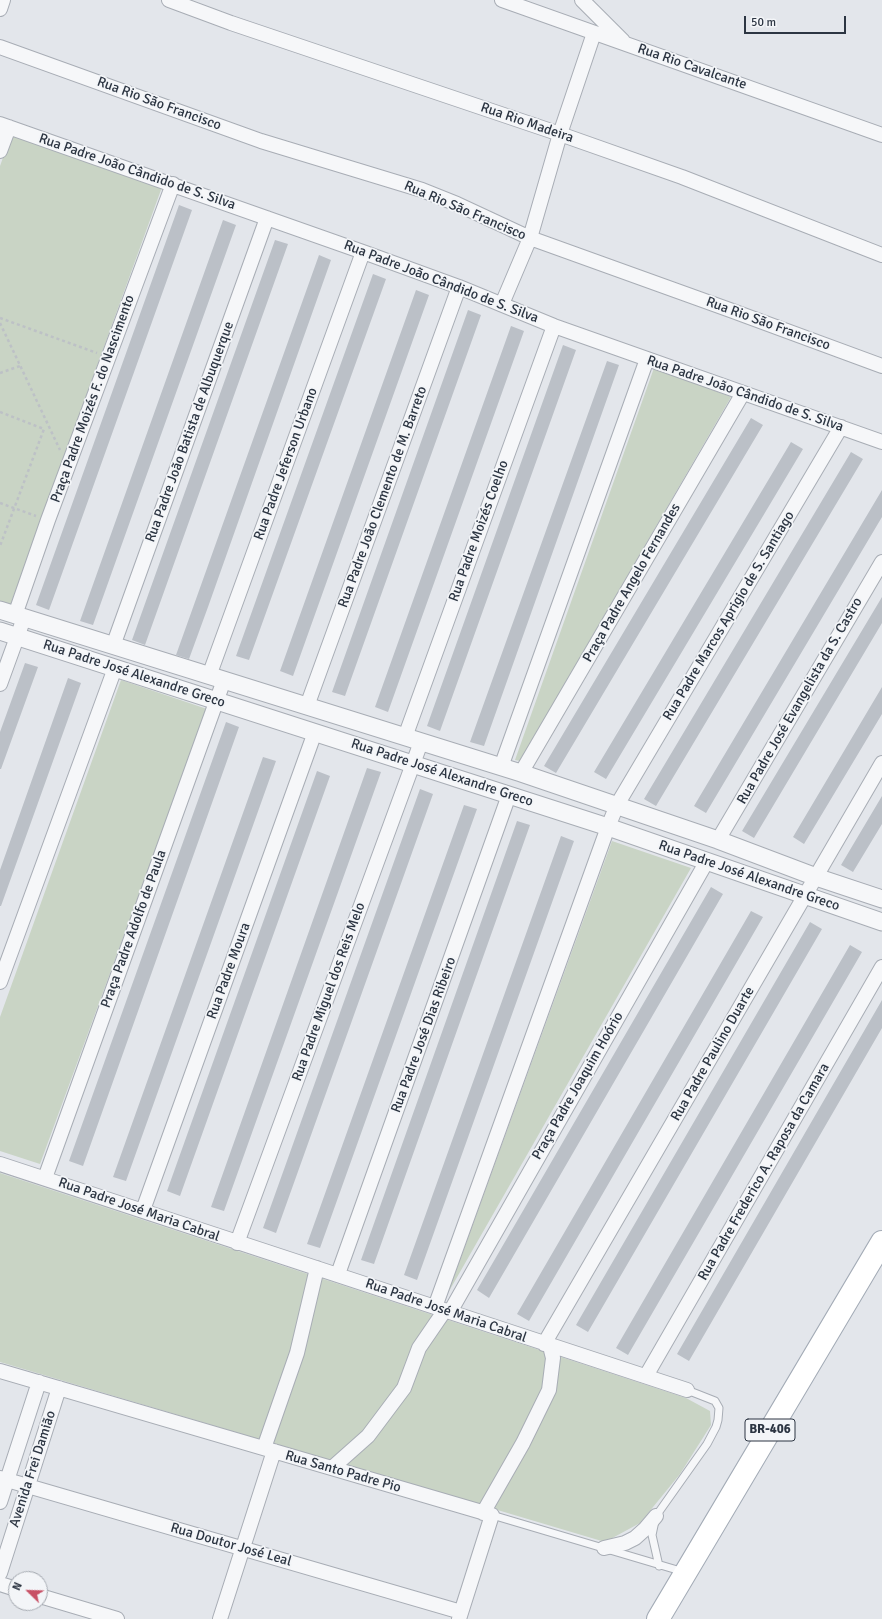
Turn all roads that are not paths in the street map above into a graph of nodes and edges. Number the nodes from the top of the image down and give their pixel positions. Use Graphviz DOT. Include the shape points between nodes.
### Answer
graph roads {
  1 [pos="3,0"];
  2 [pos="169,0"];
  3 [pos="502,0"];
  4 [pos="582,0"];
  5 [pos="524,4"];
  6 [pos="0,9"];
  7 [pos="594,33"];
  8 [pos="626,44"];
  9 [pos="0,47"];
  10 [pos="4,125"];
  11 [pos="560,134"];
  12 [pos="882,135"];
  13 [pos="0,151"];
  14 [pos="172,184"];
  15 [pos="267,218"];
  16 [pos="530,238"];
  17 [pos="363,252"];
  18 [pos="882,255"];
  19 [pos="459,287"];
  20 [pos="502,304"];
  21 [pos="554,326"];
  22 [pos="647,359"];
  23 [pos="882,366"];
  24 [pos="743,393"];
  25 [pos="841,427"];
  26 [pos="882,442"];
  27 [pos="882,562"];
  28 [pos="13,614"];
  29 [pos="0,631"];
  30 [pos="18,636"];
  31 [pos="112,646"];
  32 [pos="114,668"];
  33 [pos="217,678"];
  34 [pos="0,684"];
  35 [pos="217,701"];
  36 [pos="307,706"];
  37 [pos="315,732"];
  38 [pos="405,737"];
  39 [pos="421,742"];
  40 [pos="882,763"];
  41 [pos="413,764"];
  42 [pos="501,767"];
  43 [pos="521,773"];
  44 [pos="509,795"];
  45 [pos="617,805"];
  46 [pos="608,827"];
  47 [pos="718,840"];
  48 [pos="707,861"];
  49 [pos="816,877"];
  50 [pos="805,896"];
  51 [pos="882,899"];
  52 [pos="882,922"];
  53 [pos="882,967"];
  54 [pos="0,982"];
  55 [pos="0,1164"];
  56 [pos="45,1178"];
  57 [pos="143,1210"];
  58 [pos="882,1242"];
  59 [pos="237,1243"];
  60 [pos="317,1268"];
  61 [pos="338,1274"];
  62 [pos="443,1310"];
  63 [pos="547,1345"];
  64 [pos="0,1371"];
  65 [pos="646,1376"];
  66 [pos="39,1382"];
  67 [pos="59,1388"];
  68 [pos="687,1390"];
  69 [pos="269,1450"];
  70 [pos="332,1468"];
  71 [pos="4,1479"];
  72 [pos="28,1486"];
  73 [pos="0,1502"];
  74 [pos="488,1514"];
  75 [pos="656,1516"];
  76 [pos="243,1548"];
  77 [pos="604,1548"];
  78 [pos="659,1566"];
  79 [pos="0,1573"];
  80 [pos="686,1573"];
  81 [pos="48,1598"];
  82 [pos="460,1616"];
  83 [pos="117,1619"];
  84 [pos="220,1619"];
  85 [pos="658,1619"];
  1 -- 6 [label="street"];
  2 -- 11 [label="street, Rua Rio Madeira"];
  3 -- 5 [label="street, Rua Rio Cavalcante"];
  4 -- 8 [label="street"];
  5 -- 7 [label="street, Rua Rio Cavalcante"];
  7 -- 8 [label="street, Rua Rio Cavalcante"];
  7 -- 11 [label="street"];
  8 -- 12 [label="street, Rua Rio Cavalcante"];
  9 -- 16 [label="street, Rua Rio São Francisco" via="260,141 422,190"];
  10 -- 13 [label="street"];
  10 -- 14 [label="street, Rua Padre João Cândido de S. Silva"];
  11 -- 16 [label="street"];
  11 -- 18 [label="street, Rua Rio Madeira" via="682,177"];
  14 -- 15 [label="street, Rua Padre João Cândido de S. Silva"];
  14 -- 28 [label="street, Praça Padre Moizés F. do Nascimento"];
  15 -- 17 [label="street, Rua Padre João Cândido de S. Silva"];
  15 -- 31 [label="street, Rua Padre João Batista de Albuquerque"];
  16 -- 20 [label="street"];
  16 -- 23 [label="street, Rua Rio São Francisco"];
  17 -- 19 [label="street, Rua Padre João Cândido de S. Silva"];
  17 -- 33 [label="street, Rua Padre Jeferson Urbano"];
  19 -- 20 [label="street, Rua Padre João Cândido de S. Silva"];
  19 -- 36 [label="street, Rua Padre João Clemento de M. Barreto"];
  20 -- 21 [label="street, Rua Padre João Cândido de S. Silva"];
  21 -- 22 [label="street, Rua Padre João Cândido de S. Silva"];
  21 -- 38 [label="street, Rua Padre Moizés Coelho"];
  22 -- 24 [label="street, Rua Padre João Cândido de S. Silva"];
  22 -- 42 [label="street"];
  24 -- 25 [label="street, Rua Padre João Cândido de S. Silva"];
  24 -- 43 [label="street, Praça Padre Angelo Fernandes"];
  25 -- 26 [label="street, Rua Padre João Cândido de S. Silva"];
  25 -- 45 [label="street, Rua Padre Marcos Aprigio de S. Santiago"];
  27 -- 47 [label="street, Rua Padre José Evangelista da S. Castro"];
  28 -- 30 [label="street, Praça Padre Moizés F. do Nascimento"];
  28 -- 31 [label="street, Rua Padre José Alexandre Greco"];
  29 -- 30 [label="street, Rua Padre José Alexandre Greco"];
  30 -- 32 [label="street, Rua Padre José Alexandre Greco"];
  30 -- 34 [label="street, Praça Padre Moizés F. do Nascimento"];
  31 -- 33 [label="street, Rua Padre José Alexandre Greco"];
  32 -- 35 [label="street, Rua Padre José Alexandre Greco"];
  32 -- 54 [label="street"];
  33 -- 35 [label="street, Praça Padre Adolfo de Paula"];
  33 -- 36 [label="street, Rua Padre José Alexandre Greco"];
  35 -- 37 [label="street, Rua Padre José Alexandre Greco"];
  35 -- 56 [label="street, Praça Padre Adolfo de Paula"];
  36 -- 38 [label="street, Rua Padre José Alexandre Greco"];
  37 -- 41 [label="street, Rua Padre José Alexandre Greco"];
  37 -- 57 [label="street, Rua Padre Moura"];
  38 -- 39 [label="street, Rua Padre José Alexandre Greco"];
  39 -- 41 [label="street, Rua Padre Miguel dos Reis Melo"];
  39 -- 42 [label="street, Rua Padre José Alexandre Greco"];
  40 -- 49 [label="street, Rua Padre Paulino Duarte"];
  41 -- 44 [label="street, Rua Padre José Alexandre Greco"];
  41 -- 59 [label="street, Rua Padre Miguel dos Reis Melo"];
  42 -- 43 [label="street, Rua Padre José Alexandre Greco"];
  43 -- 45 [label="street, Rua Padre José Alexandre Greco"];
  44 -- 46 [label="street, Rua Padre José Alexandre Greco"];
  44 -- 61 [label="street, Rua Padre José Dias Ribeiro"];
  45 -- 46 [label="street, Rua Padre Marcos Aprigio de S. Santiago"];
  45 -- 47 [label="street, Rua Padre José Alexandre Greco"];
  46 -- 48 [label="street, Rua Padre José Alexandre Greco"];
  46 -- 62 [label="street"];
  47 -- 49 [label="street, Rua Padre José Alexandre Greco"];
  48 -- 50 [label="street, Rua Padre José Alexandre Greco"];
  48 -- 62 [label="street, Praça Padre Joaquim Hoório"];
  49 -- 50 [label="street, Rua Padre Paulino Duarte"];
  49 -- 51 [label="street, Rua Padre José Alexandre Greco"];
  50 -- 52 [label="street, Rua Padre José Alexandre Greco"];
  50 -- 63 [label="street, Rua Padre Paulino Duarte"];
  53 -- 65 [label="street, Rua Padre Frederico A. Raposa da Camara"];
  55 -- 56 [label="street, Rua Padre José Maria Cabral"];
  56 -- 57 [label="street, Rua Padre José Maria Cabral"];
  57 -- 59 [label="street, Rua Padre José Maria Cabral"];
  58 -- 80 [label="main road, BR-406"];
  59 -- 60 [label="street, Rua Padre José Maria Cabral"];
  60 -- 61 [label="street, Rua Padre José Maria Cabral"];
  60 -- 69 [label="street" via="297,1353"];
  61 -- 62 [label="street, Rua Padre José Maria Cabral"];
  62 -- 63 [label="street, Rua Padre José Maria Cabral"];
  62 -- 70 [label="street" via="419,1348 404,1388 368,1436"];
  63 -- 65 [label="street, Rua Padre José Maria Cabral"];
  63 -- 74 [label="street" via="554,1358 549,1390"];
  64 -- 66 [label="street, Rua Santo Padre Pio"];
  65 -- 68 [label="street, Rua Padre José Maria Cabral"];
  66 -- 67 [label="street, Rua Santo Padre Pio"];
  66 -- 71 [label="street, Avenida Frei Damião"];
  67 -- 69 [label="street, Rua Santo Padre Pio"];
  67 -- 72 [label="street, Avenida Frei Damião"];
  68 -- 75 [label="lane, Rua Padre José Maria Cabral" via="715,1401 720,1408 718,1420 707,1444"];
  69 -- 70 [label="street, Rua Santo Padre Pio"];
  69 -- 76 [label="street"];
  70 -- 74 [label="street, Rua Santo Padre Pio"];
  71 -- 72 [label="street, Rua Doutor José Leal"];
  71 -- 73 [label="street, Avenida Frei Damião"];
  72 -- 76 [label="street, Rua Doutor José Leal"];
  72 -- 79 [label="street, Avenida Frei Damião"];
  74 -- 77 [label="lane, Rua Santo Padre Pio"];
  74 -- 82 [label="street"];
  75 -- 77 [label="street" via="635,1538"];
  75 -- 78 [label="lane, Rua Padre José Maria Cabral" via="652,1535"];
  76 -- 82 [label="street, Rua Doutor José Leal"];
  76 -- 84 [label="street"];
  77 -- 78 [label="lane, Rua Santo Padre Pio"];
  78 -- 80 [label="lane, Rua Santo Padre Pio"];
  80 -- 85 [label="main road, BR-406"];
  81 -- 83 [label="street"];
}
